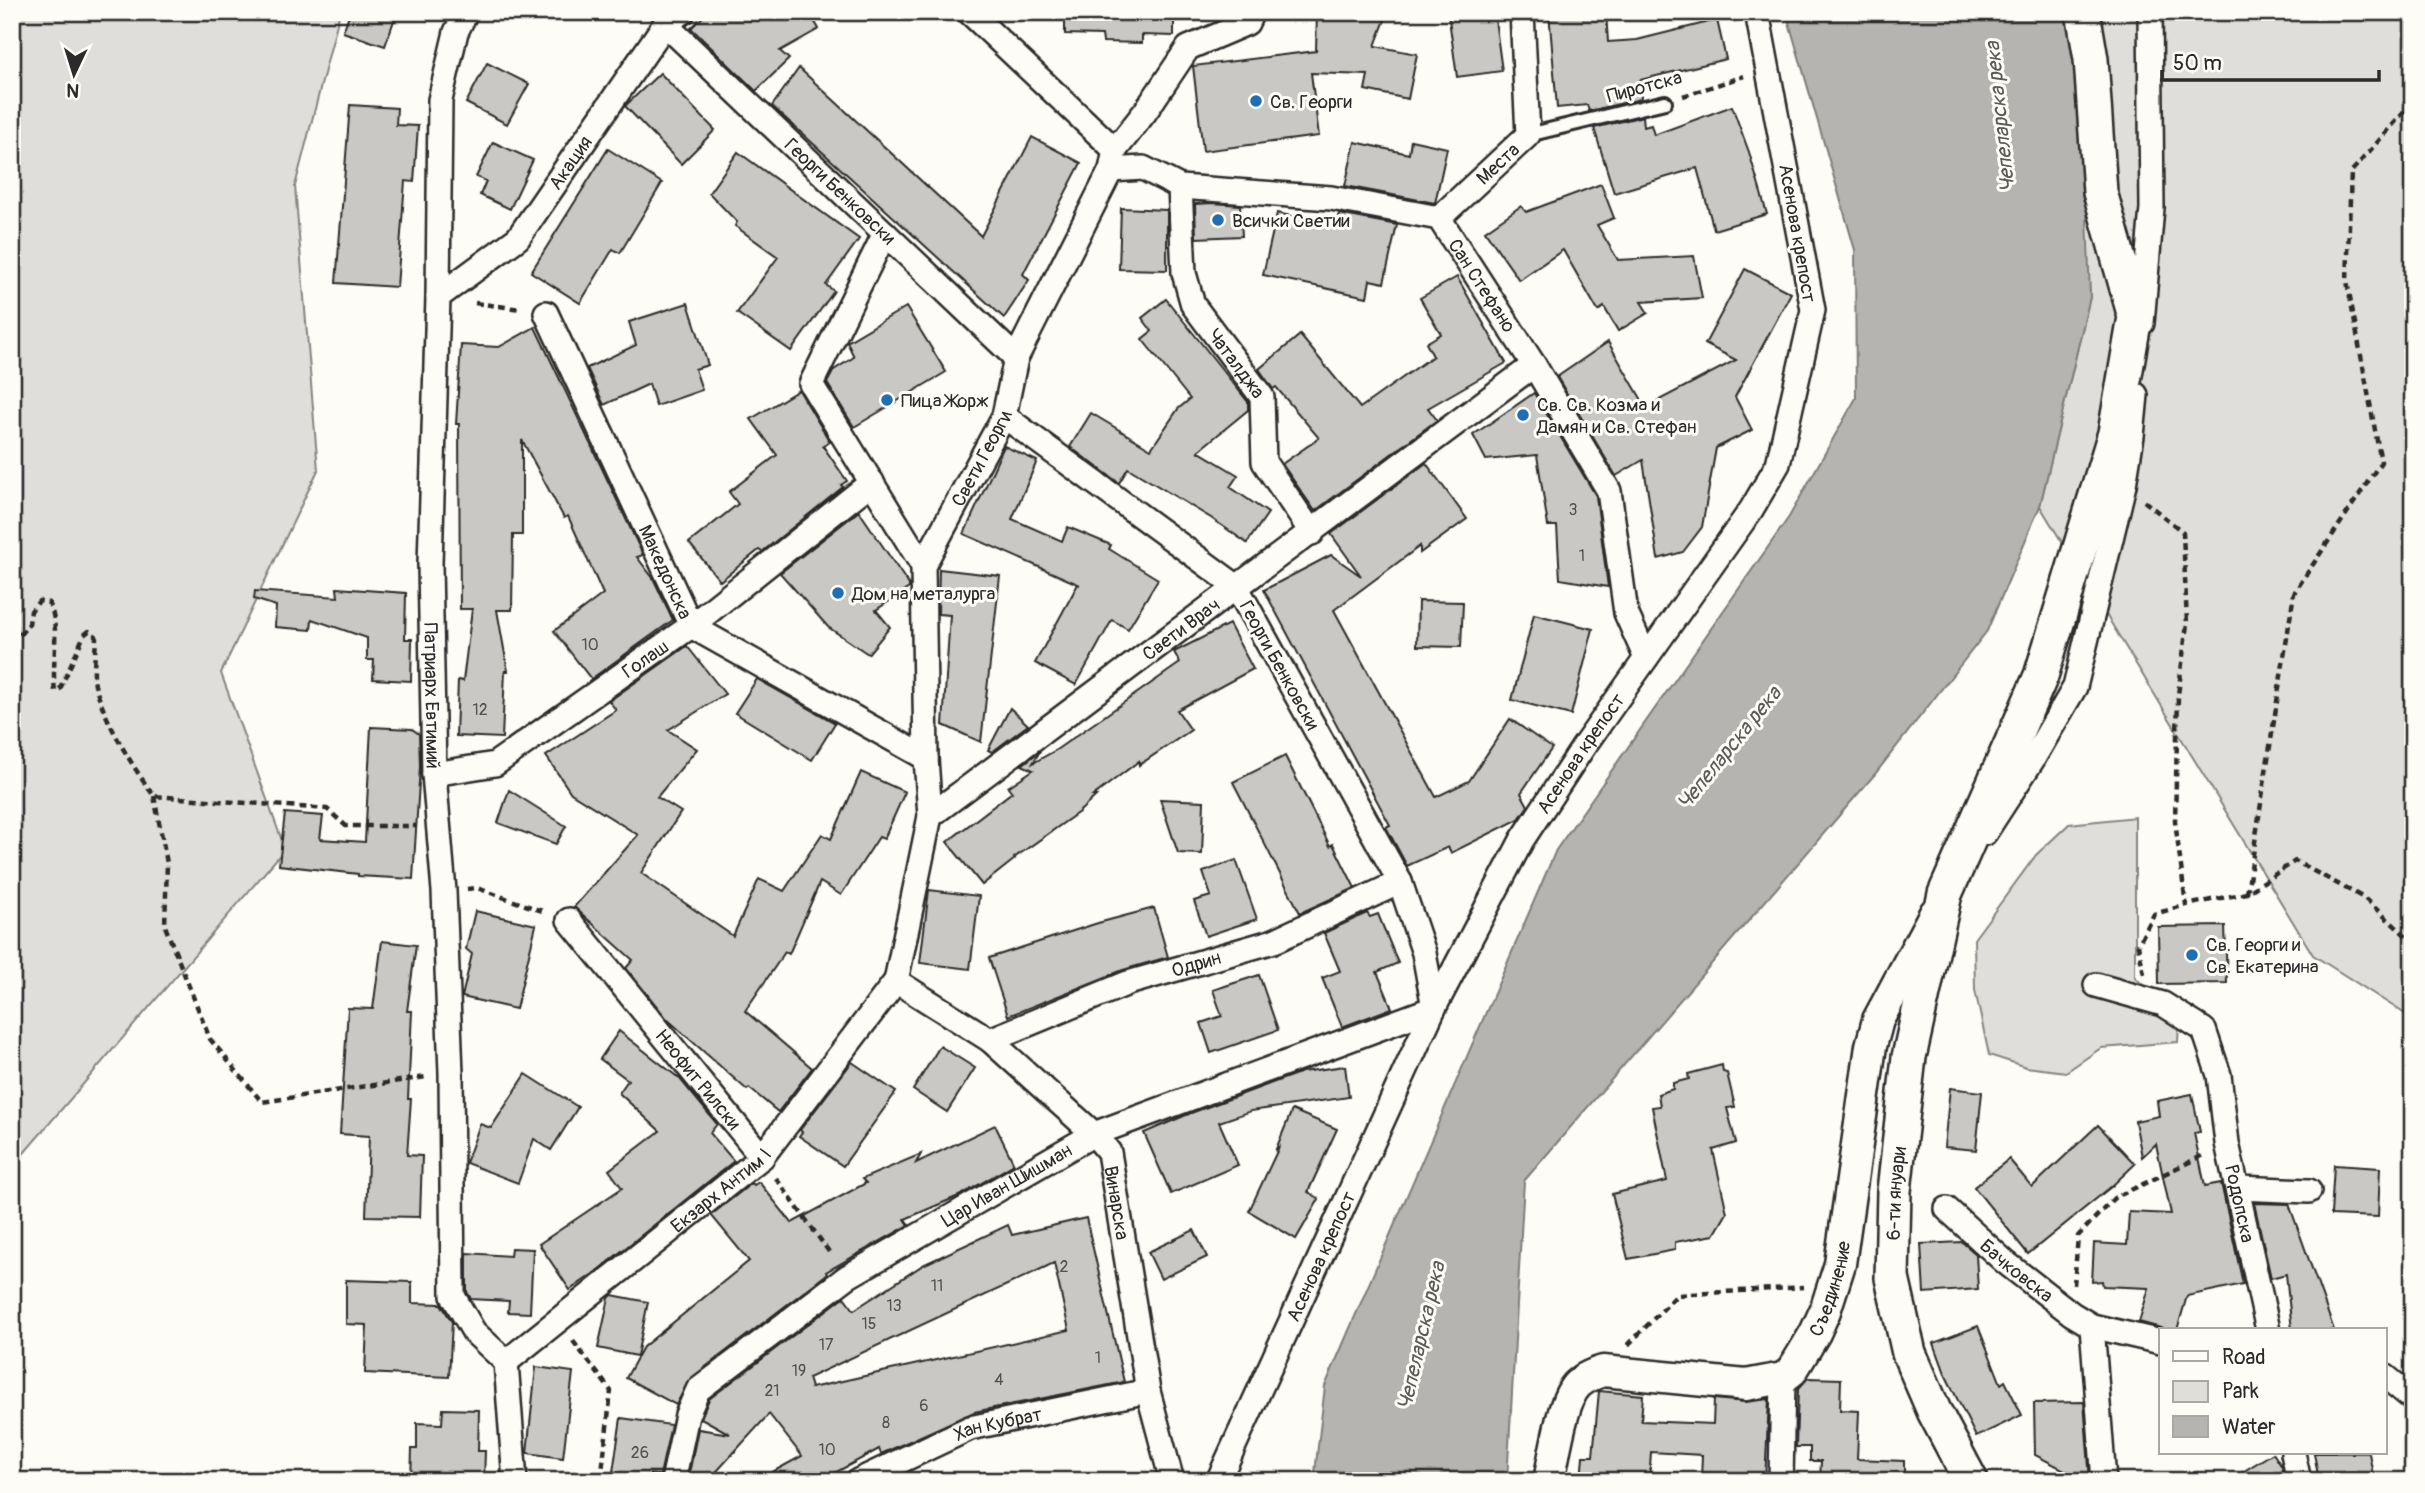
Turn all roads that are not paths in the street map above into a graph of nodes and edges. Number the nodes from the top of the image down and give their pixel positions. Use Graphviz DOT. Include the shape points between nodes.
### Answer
graph roads {
  1 [pos="466,12"];
  2 [pos="969,12"];
  3 [pos="1252,12"];
  4 [pos="1522,12"];
  5 [pos="1756,12"];
  6 [pos="2083,12"];
  7 [pos="2150,12"];
  8 [pos="674,18"];
  9 [pos="1665,102"];
  10 [pos="1528,135"];
  11 [pos="1113,160"];
  12 [pos="1180,187"];
  13 [pos="1439,218"];
  14 [pos="885,233"];
  15 [pos="438,297"];
  16 [pos="546,313"];
  17 [pos="1016,358"];
  18 [pos="1534,365"];
  19 [pos="1004,416"];
  20 [pos="872,482"];
  21 [pos="1312,533"];
  22 [pos="923,566"];
  23 [pos="1236,586"];
  24 [pos="691,626"];
  25 [pos="1646,658"];
  26 [pos="926,758"];
  27 [pos="434,774"];
  28 [pos="930,816"];
  29 [pos="1399,882"];
  30 [pos="1945,894"];
  31 [pos="569,920"];
  32 [pos="897,981"];
  33 [pos="2095,985"];
  34 [pos="1434,1008"];
  35 [pos="990,1040"];
  36 [pos="1094,1134"];
  37 [pos="762,1157"];
  38 [pos="2239,1188"];
  39 [pos="2309,1191"];
  40 [pos="1947,1209"];
  41 [pos="2092,1326"];
  42 [pos="2268,1328"];
  43 [pos="2159,1342"];
  44 [pos="506,1362"];
  45 [pos="2386,1377"];
  46 [pos="1783,1378"];
  47 [pos="1147,1391"];
  48 [pos="2413,1399"];
  49 [pos="2293,1454"];
  50 [pos="515,1481"];
  51 [pos="673,1481"];
  52 [pos="858,1481"];
  53 [pos="1172,1481"];
  54 [pos="1219,1481"];
  55 [pos="1549,1481"];
  56 [pos="1781,1481"];
  57 [pos="1971,1481"];
  58 [pos="2104,1481"];
  59 [pos="2299,1481"];
  1 -- 15 [label="street, Патриарх Евтимий" via="456,32 440,100"];
  2 -- 11 [label="street"];
  3 -- 11 [label="street, Свети Георги" via="1247,23 1188,48"];
  4 -- 10 [label="street, Места"];
  5 -- 25 [label="street, Асенова крепост" via="1813,310 1778,464 1751,510"];
  6 -- 30 [label="main road, 6-ти януари" via="2091,59 2100,192 2135,317 2115,433 2042,676"];
  7 -- 30 [label="street" via="2152,208 2124,485 2075,687"];
  8 -- 14 [label="street, Георги Бенковски"];
  8 -- 15 [label="street, Акация" via="518,238"];
  9 -- 10 [label="lane, Пиротска"];
  10 -- 13 [label="street, Места"];
  11 -- 12 [label="street, Сан Стефано" via="1143,168"];
  11 -- 17 [label="street, Свети Георги"];
  12 -- 13 [label="street, Сан Стефано" via="1331,198"];
  12 -- 21 [label="street, Чаталджа" via="1184,273 1193,305 1262,397 1264,462"];
  13 -- 18 [label="street, Сан Стефано"];
  14 -- 17 [label="street, Георги Бенковски"];
  14 -- 20 [label="street" via="811,384"];
  15 -- 27 [label="street, Патриарх Евтимий" via="430,564"];
  16 -- 24 [label="street, Македонска"];
  17 -- 19 [label="street, Свети Георги"];
  18 -- 21 [label="street, Свети Врач"];
  18 -- 25 [label="street, Сан Стефано" via="1609,491 1626,613"];
  19 -- 22 [label="street, Свети Георги"];
  19 -- 23 [label="street, Георги Бенковски"];
  20 -- 22 [label="street"];
  20 -- 24 [label="street, Голаш"];
  21 -- 23 [label="street, Свети Врач"];
  22 -- 26 [label="street, Свети Георги"];
  23 -- 28 [label="street, Свети Врач"];
  23 -- 29 [label="street, Георги Бенковски"];
  24 -- 26 [label="street, Македонска"];
  24 -- 27 [label="street, Голаш" via="495,764"];
  25 -- 34 [label="street, Асенова крепост" via="1522,840"];
  26 -- 28 [label="street, Свети Георги"];
  27 -- 44 [label="street, Патриарх Евтимий" via="452,1073 453,1296 474,1332"];
  28 -- 32 [label="street, Свети Георги"];
  29 -- 34 [label="street, Георги Бенковски" via="1424,953"];
  29 -- 35 [label="street, Одрин" via="1274,941 1128,983"];
  30 -- 46 [label="street, Съединение" via="1878,1020 1840,1264 1809,1344"];
  30 -- 57 [label="main road, 6-ти януари" via="1909,1058 1894,1191 1892,1278 1909,1353"];
  31 -- 37 [label="street, Неофит Рилски"];
  32 -- 35 [label="street, Винарска"];
  32 -- 37 [label="street, Екзарх Антим I"];
  33 -- 38 [label="street, Родопска" via="2162,1004 2204,1030 2219,1075 2227,1143"];
  34 -- 36 [label="street, Цар Иван Шишман"];
  34 -- 54 [label="street, Асенова крепост"];
  35 -- 36 [label="street, Винарска"];
  36 -- 47 [label="street, Винарска" via="1109,1152"];
  36 -- 51 [label="street, Цар Иван Шишман" via="847,1277 698,1390 687,1415"];
  37 -- 44 [label="street, Екзарх Антим I"];
  38 -- 39 [label="street"];
  38 -- 42 [label="street, Родопска"];
  40 -- 41 [label="street, Бачковска" via="2005,1262"];
  41 -- 43 [label="street, Бачковска"];
  41 -- 58 [label="street"];
  44 -- 50 [label="street"];
  45 -- 48 [label="street"];
  46 -- 55 [label="street" via="1746,1385 1603,1371 1588,1376 1567,1400"];
  46 -- 56 [label="street"];
  47 -- 52 [label="street, Хан Кубрат" via="970,1428"];
  47 -- 53 [label="street, Винарска"];
  49 -- 59 [label="street"];
}
